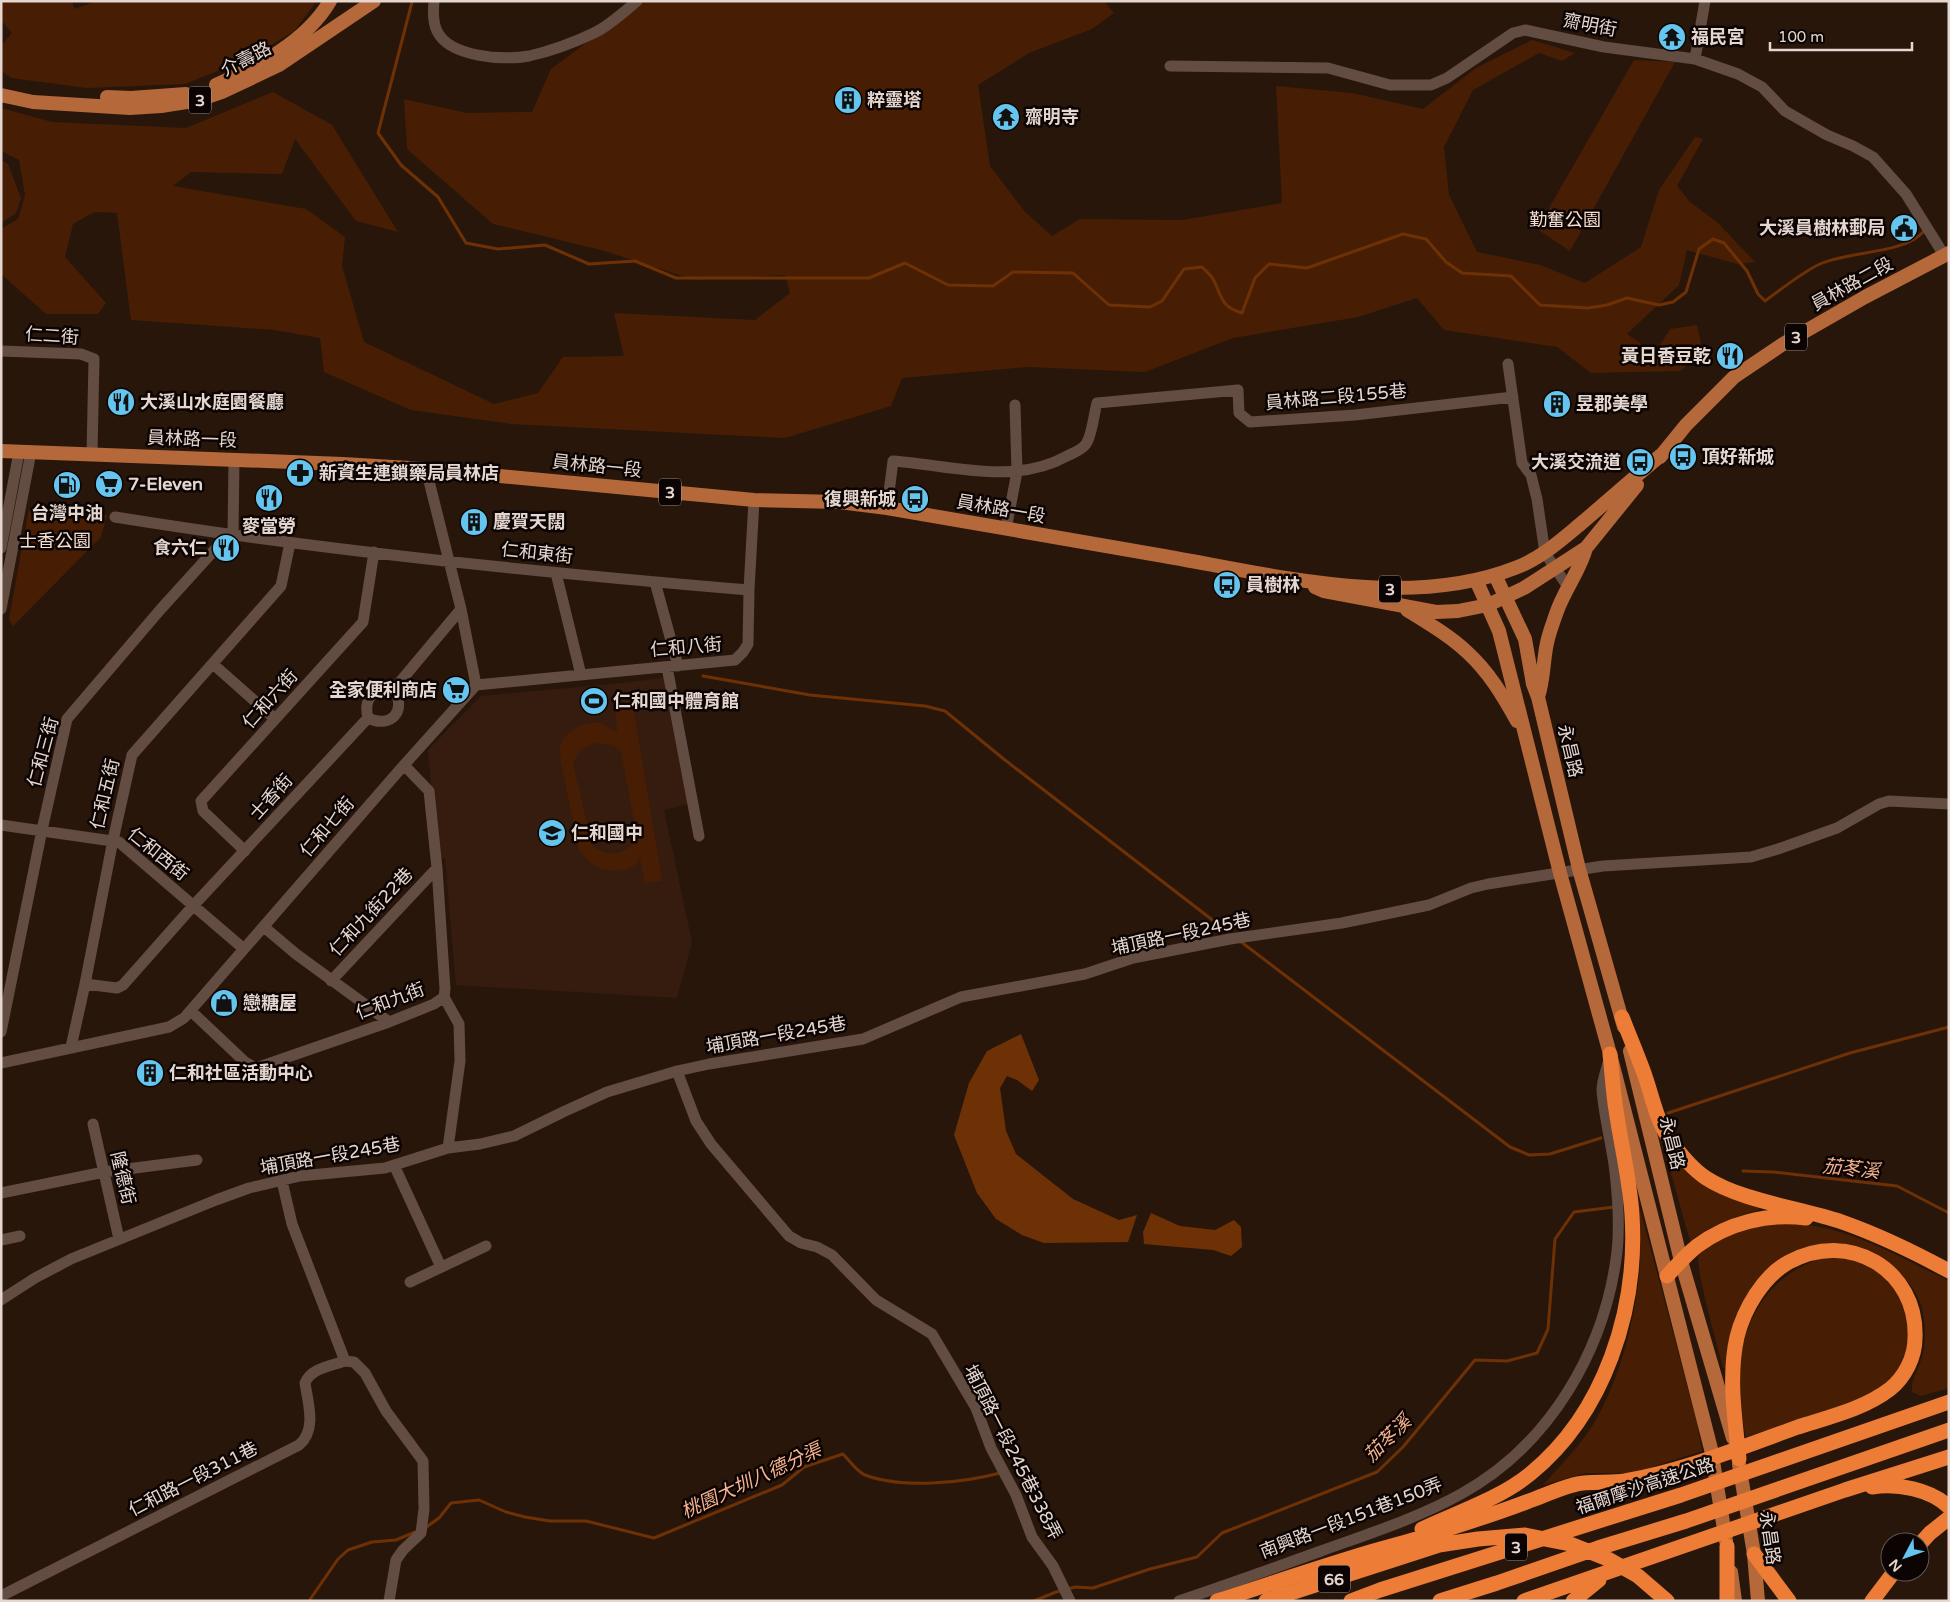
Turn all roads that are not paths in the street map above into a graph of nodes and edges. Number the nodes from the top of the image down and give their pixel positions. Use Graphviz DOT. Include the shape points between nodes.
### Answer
graph roads {
  1 [pos="330,1"];
  2 [pos="374,1"];
  3 [pos="637,1"];
  4 [pos="1705,1"];
  5 [pos="433,2"];
  6 [pos="1695,59"];
  7 [pos="1170,66"];
  8 [pos="1,85"];
  9 [pos="1,95"];
  10 [pos="1946,254"];
  11 [pos="1,351"];
  12 [pos="1508,364"];
  13 [pos="1512,397"];
  14 [pos="1015,405"];
  15 [pos="1,451"];
  16 [pos="1666,451"];
  17 [pos="25,452"];
  18 [pos="92,454"];
  19 [pos="234,460"];
  20 [pos="426,469"];
  21 [pos="1017,472"];
  22 [pos="754,500"];
  23 [pos="887,508"];
  24 [pos="115,517"];
  25 [pos="1006,529"];
  26 [pos="230,535"];
  27 [pos="290,543"];
  28 [pos="1,548"];
  29 [pos="1586,548"];
  30 [pos="374,552"];
  31 [pos="1545,553"];
  32 [pos="449,561"];
  33 [pos="1556,569"];
  34 [pos="556,573"];
  35 [pos="1495,575"];
  36 [pos="1304,580"];
  37 [pos="1476,580"];
  38 [pos="655,582"];
  39 [pos="1568,587"];
  40 [pos="749,590"];
  41 [pos="1505,596"];
  42 [pos="1488,605"];
  43 [pos="1403,607"];
  44 [pos="1,609"];
  45 [pos="461,609"];
  46 [pos="213,664"];
  47 [pos="673,666"];
  48 [pos="581,674"];
  49 [pos="476,685"];
  50 [pos="394,689"];
  51 [pos="1538,696"];
  52 [pos="368,718"];
  53 [pos="275,720"];
  54 [pos="1525,734"];
  55 [pos="404,764"];
  56 [pos="1949,804"];
  57 [pos="1,825"];
  58 [pos="42,830"];
  59 [pos="699,836"];
  60 [pos="112,840"];
  61 [pos="245,851"];
  62 [pos="437,868"];
  63 [pos="1579,869"];
  64 [pos="1560,873"];
  65 [pos="193,906"];
  66 [pos="264,927"];
  67 [pos="244,949"];
  68 [pos="331,981"];
  69 [pos="85,984"];
  70 [pos="444,997"];
  71 [pos="191,1011"];
  72 [pos="1622,1017"];
  73 [pos="389,1022"];
  74 [pos="1,1032"];
  75 [pos="71,1047"];
  76 [pos="1610,1054"];
  77 [pos="1,1063"];
  78 [pos="677,1071"];
  79 [pos="93,1124"];
  80 [pos="448,1148"];
  81 [pos="197,1160"];
  82 [pos="394,1165"];
  83 [pos="104,1172"];
  84 [pos="282,1181"];
  85 [pos="1,1193"];
  86 [pos="1841,1222"];
  87 [pos="20,1236"];
  88 [pos="119,1239"];
  89 [pos="1,1240"];
  90 [pos="486,1246"];
  91 [pos="1681,1261"];
  92 [pos="441,1267"];
  93 [pos="1949,1271"];
  94 [pos="1667,1276"];
  95 [pos="410,1282"];
  96 [pos="1,1300"];
  97 [pos="345,1361"];
  98 [pos="1949,1402"];
  99 [pos="1949,1430"];
  100 [pos="1949,1457"];
  101 [pos="1739,1459"];
  102 [pos="1845,1490"];
  103 [pos="1949,1507"];
  104 [pos="1949,1518"];
  105 [pos="1930,1533"];
  106 [pos="1727,1546"];
  107 [pos="1368,1553"];
  108 [pos="1754,1554"];
  109 [pos="1638,1562"];
  110 [pos="1886,1582"];
  111 [pos="1,1596"];
  112 [pos="1070,1599"];
  113 [pos="389,1601"];
  114 [pos="1179,1601"];
  115 [pos="1217,1601"];
  116 [pos="1266,1601"];
  117 [pos="1351,1601"];
  118 [pos="1440,1601"];
  119 [pos="1524,1601"];
  120 [pos="1573,1601"];
  121 [pos="1667,1601"];
  122 [pos="1727,1601"];
  123 [pos="1735,1601"];
  124 [pos="1758,1601"];
  125 [pos="1788,1601"];
  126 [pos="1872,1601"];
  1 -- 8 [label="main road, 介壽路 / 3" via="318,20 292,42 264,60 202,90 131,98 41,94"];
  2 -- 9 [label="main road, 介壽路 / 3" via="279,65 199,100 130,108 33,102"];
  3 -- 5 [label="street" via="596,32 580,39 527,56 502,57 466,52 444,41 437,32"];
  4 -- 6 [label="street"];
  6 -- 7 [label="street, 齋明街" via="1604,47 1525,30 1513,33 1447,78 1431,85 1390,85 1328,68"];
  6 -- 10 [label="street, 齋明街" via="1738,74 1762,87 1785,111 1873,157 1906,194"];
  10 -- 16 [label="main road, 員林路二段 / 3" via="1783,344 1734,377 1686,425"];
  11 -- 18 [label="street, 仁二街" via="81,354 94,360"];
  12 -- 13 [label="street"];
  13 -- 21 [label="street, 員林路二段155巷" via="1355,415 1250,422 1239,413 1238,390 1097,403 1087,443 1082,448 1064,458"];
  13 -- 31 [label="street" via="1522,463 1531,476 1537,499"];
  14 -- 21 [label="street"];
  15 -- 17 [label="main road, 員林路一段 / 3"];
  16 -- 29 [label="main road, 員林路二段 / 3"];
  16 -- 31 [label="main road, 員林路二段 / 3"];
  17 -- 18 [label="main road, 員林路一段 / 3"];
  17 -- 28 [label="street"];
  17 -- 44 [label="street"];
  18 -- 19 [label="main road, 員林路一段 / 3"];
  19 -- 20 [label="main road, 員林路一段 / 3"];
  19 -- 26 [label="street"];
  20 -- 22 [label="main road, 員林路一段 / 3"];
  20 -- 32 [label="street"];
  21 -- 23 [label="street" via="988,472 893,461"];
  21 -- 25 [label="street"];
  22 -- 23 [label="main road, 員林路一段 / 3" via="839,502"];
  22 -- 40 [label="street, 仁和八街"];
  23 -- 25 [label="main road, 員林路一段 / 3"];
  24 -- 26 [label="street, 仁和東街"];
  25 -- 36 [label="main road, 員林路一段 / 3"];
  26 -- 27 [label="street, 仁和東街"];
  26 -- 58 [label="street, 仁和三街" via="160,610 67,719"];
  27 -- 30 [label="street, 仁和東街"];
  27 -- 46 [label="street, 仁和五街" via="282,586"];
  29 -- 33 [label="main road, 員林路二段 / 3"];
  29 -- 39 [label="main road" via="1583,561"];
  30 -- 32 [label="street, 仁和東街"];
  30 -- 53 [label="street, 仁和六街" via="363,622"];
  31 -- 33 [label="street"];
  31 -- 35 [label="main road, 員林路二段 / 3"];
  32 -- 34 [label="street, 仁和東街"];
  32 -- 45 [label="street"];
  33 -- 39 [label="street"];
  33 -- 41 [label="main road, 員林路二段 / 3"];
  34 -- 38 [label="street, 仁和東街"];
  34 -- 48 [label="street"];
  35 -- 37 [label="main road, 員林路二段 / 3"];
  35 -- 41 [label="main road, 永昌路"];
  36 -- 37 [label="main road, 員林路一段 / 3" via="1417,589"];
  36 -- 43 [label="main road, 員林路一段 / 3" via="1324,591"];
  37 -- 42 [label="main road"];
  38 -- 40 [label="street, 仁和東街"];
  38 -- 47 [label="street"];
  39 -- 51 [label="main road" via="1556,611 1546,644"];
  40 -- 47 [label="street, 仁和八街" via="748,644 743,652 735,660"];
  41 -- 42 [label="main road, 員林路一段 / 3"];
  41 -- 51 [label="main road, 永昌路" via="1525,639"];
  42 -- 43 [label="main road, 員林路一段 / 3" via="1436,612"];
  42 -- 54 [label="main road" via="1499,630"];
  43 -- 54 [label="main road" via="1466,651 1498,689"];
  45 -- 49 [label="street"];
  45 -- 50 [label="street"];
  46 -- 53 [label="street"];
  46 -- 60 [label="street, 仁和五街" via="132,756"];
  47 -- 48 [label="street, 仁和八街"];
  47 -- 59 [label="street"];
  48 -- 49 [label="street, 仁和八街"];
  49 -- 55 [label="street, 仁和七街"];
  50 -- 52 [label="street" via="383,688 373,693 366,709"];
  50 -- 52 [label="street" via="399,698 399,708 394,716 386,722"];
  51 -- 63 [label="main road, 永昌路"];
  52 -- 61 [label="street, 士香街"];
  53 -- 61 [label="street, 仁和六街" via="201,801 203,811"];
  54 -- 64 [label="main road"];
  55 -- 62 [label="street, 仁和九街" via="429,791"];
  55 -- 66 [label="street, 仁和七街"];
  56 -- 63 [label="street, 埔頂路一段245巷" via="1889,801 1837,828 1751,857"];
  57 -- 58 [label="street, 仁和西街"];
  58 -- 60 [label="street, 仁和西街"];
  58 -- 74 [label="street, 仁和三街"];
  60 -- 65 [label="street, 仁和西街" via="119,842"];
  60 -- 69 [label="street, 仁和五街"];
  61 -- 65 [label="street, 士香街"];
  62 -- 68 [label="street, 仁和九街22巷"];
  62 -- 70 [label="street, 仁和九街"];
  63 -- 64 [label="street, 埔頂路一段245巷"];
  63 -- 72 [label="main road, 永昌路"];
  64 -- 76 [label="main road"];
  64 -- 78 [label="street, 埔頂路一段245巷" via="1471,888 1429,905 1342,923 1230,939 1133,958 1085,974 961,997 863,1038"];
  65 -- 67 [label="street, 仁和西街"];
  65 -- 69 [label="street, 士香街" via="123,985 117,988"];
  66 -- 67 [label="street, 仁和七街"];
  66 -- 68 [label="street"];
  67 -- 71 [label="street, 仁和七街"];
  68 -- 73 [label="street"];
  69 -- 75 [label="street, 仁和五街"];
  70 -- 73 [label="street, 仁和九街"];
  70 -- 80 [label="street" via="459,1024 460,1034 460,1061"];
  71 -- 73 [label="street, 仁和九街" via="256,1068"];
  71 -- 75 [label="street, 仁和七街" via="169,1027"];
  72 -- 86 [label="highway" via="1659,1120 1692,1167 1734,1192"];
  72 -- 91 [label="main road, 永昌路"];
  75 -- 77 [label="street, 仁和七街"];
  76 -- 94 [label="main road"];
  76 -- 107 [label="highway" via="1632,1214 1633,1259 1619,1336 1598,1389 1557,1449 1530,1474 1507,1489"];
  76 -- 114 [label="street, 南興路一段151巷150弄" via="1602,1088 1619,1217 1612,1285 1600,1327 1584,1364 1544,1424 1515,1454 1461,1494 1372,1533"];
  78 -- 80 [label="street, 埔頂路一段245巷" via="607,1092 514,1136"];
  78 -- 112 [label="street, 埔頂路一段245巷338弄" via="696,1121 711,1144 789,1236 832,1255 876,1300 932,1334 976,1408 1032,1537 1053,1566"];
  79 -- 83 [label="street, 隆德街"];
  80 -- 82 [label="street, 埔頂路一段245巷"];
  81 -- 83 [label="street"];
  82 -- 84 [label="street, 埔頂路一段245巷"];
  82 -- 92 [label="street"];
  83 -- 85 [label="street"];
  83 -- 88 [label="street, 隆德街"];
  84 -- 88 [label="street, 埔頂路一段245巷" via="249,1188"];
  84 -- 97 [label="street" via="292,1224"];
  86 -- 91 [label="highway" via="1793,1216 1756,1219 1714,1235"];
  86 -- 93 [label="highway" via="1882,1237"];
  87 -- 89 [label="street"];
  88 -- 96 [label="street, 埔頂路一段245巷" via="52,1268"];
  90 -- 92 [label="street"];
  91 -- 94 [label="highway"];
  91 -- 101 [label="main road, 永昌路"];
  92 -- 95 [label="street"];
  94 -- 106 [label="main road" via="1711,1449"];
  97 -- 111 [label="street, 仁和路一段311巷" via="315,1371 304,1383 310,1429 300,1444"];
  97 -- 113 [label="street" via="354,1362 365,1373 386,1411 423,1461 421,1529 396,1560"];
  98 -- 117 [label="highway, 福爾摩沙高速公路 / 3" via="1681,1495"];
  99 -- 118 [label="highway, 3" via="1686,1521"];
  100 -- 102 [label="highway"];
  101 -- 107 [label="highway" via="1733,1398 1737,1337 1750,1304 1762,1287 1788,1262 1822,1251 1858,1254 1890,1272 1902,1285 1912,1304 1916,1325 1915,1347 1901,1377 1872,1400 1853,1409 1778,1435 1674,1470 1624,1481 1574,1484"];
  101 -- 108 [label="main road, 永昌路"];
  102 -- 103 [label="highway" via="1904,1487 1928,1493"];
  102 -- 109 [label="highway"];
  104 -- 105 [label="highway"];
  106 -- 122 [label="highway"];
  106 -- 123 [label="main road"];
  107 -- 115 [label="highway"];
  108 -- 124 [label="main road, 永昌路"];
  108 -- 125 [label="highway"];
  109 -- 119 [label="highway"];
  109 -- 120 [label="highway" via="1609,1575"];
  110 -- 126 [label="highway"];
  116 -- 121 [label="highway, 66" via="1439,1545 1525,1535 1570,1544 1608,1559 1638,1576"];
}
